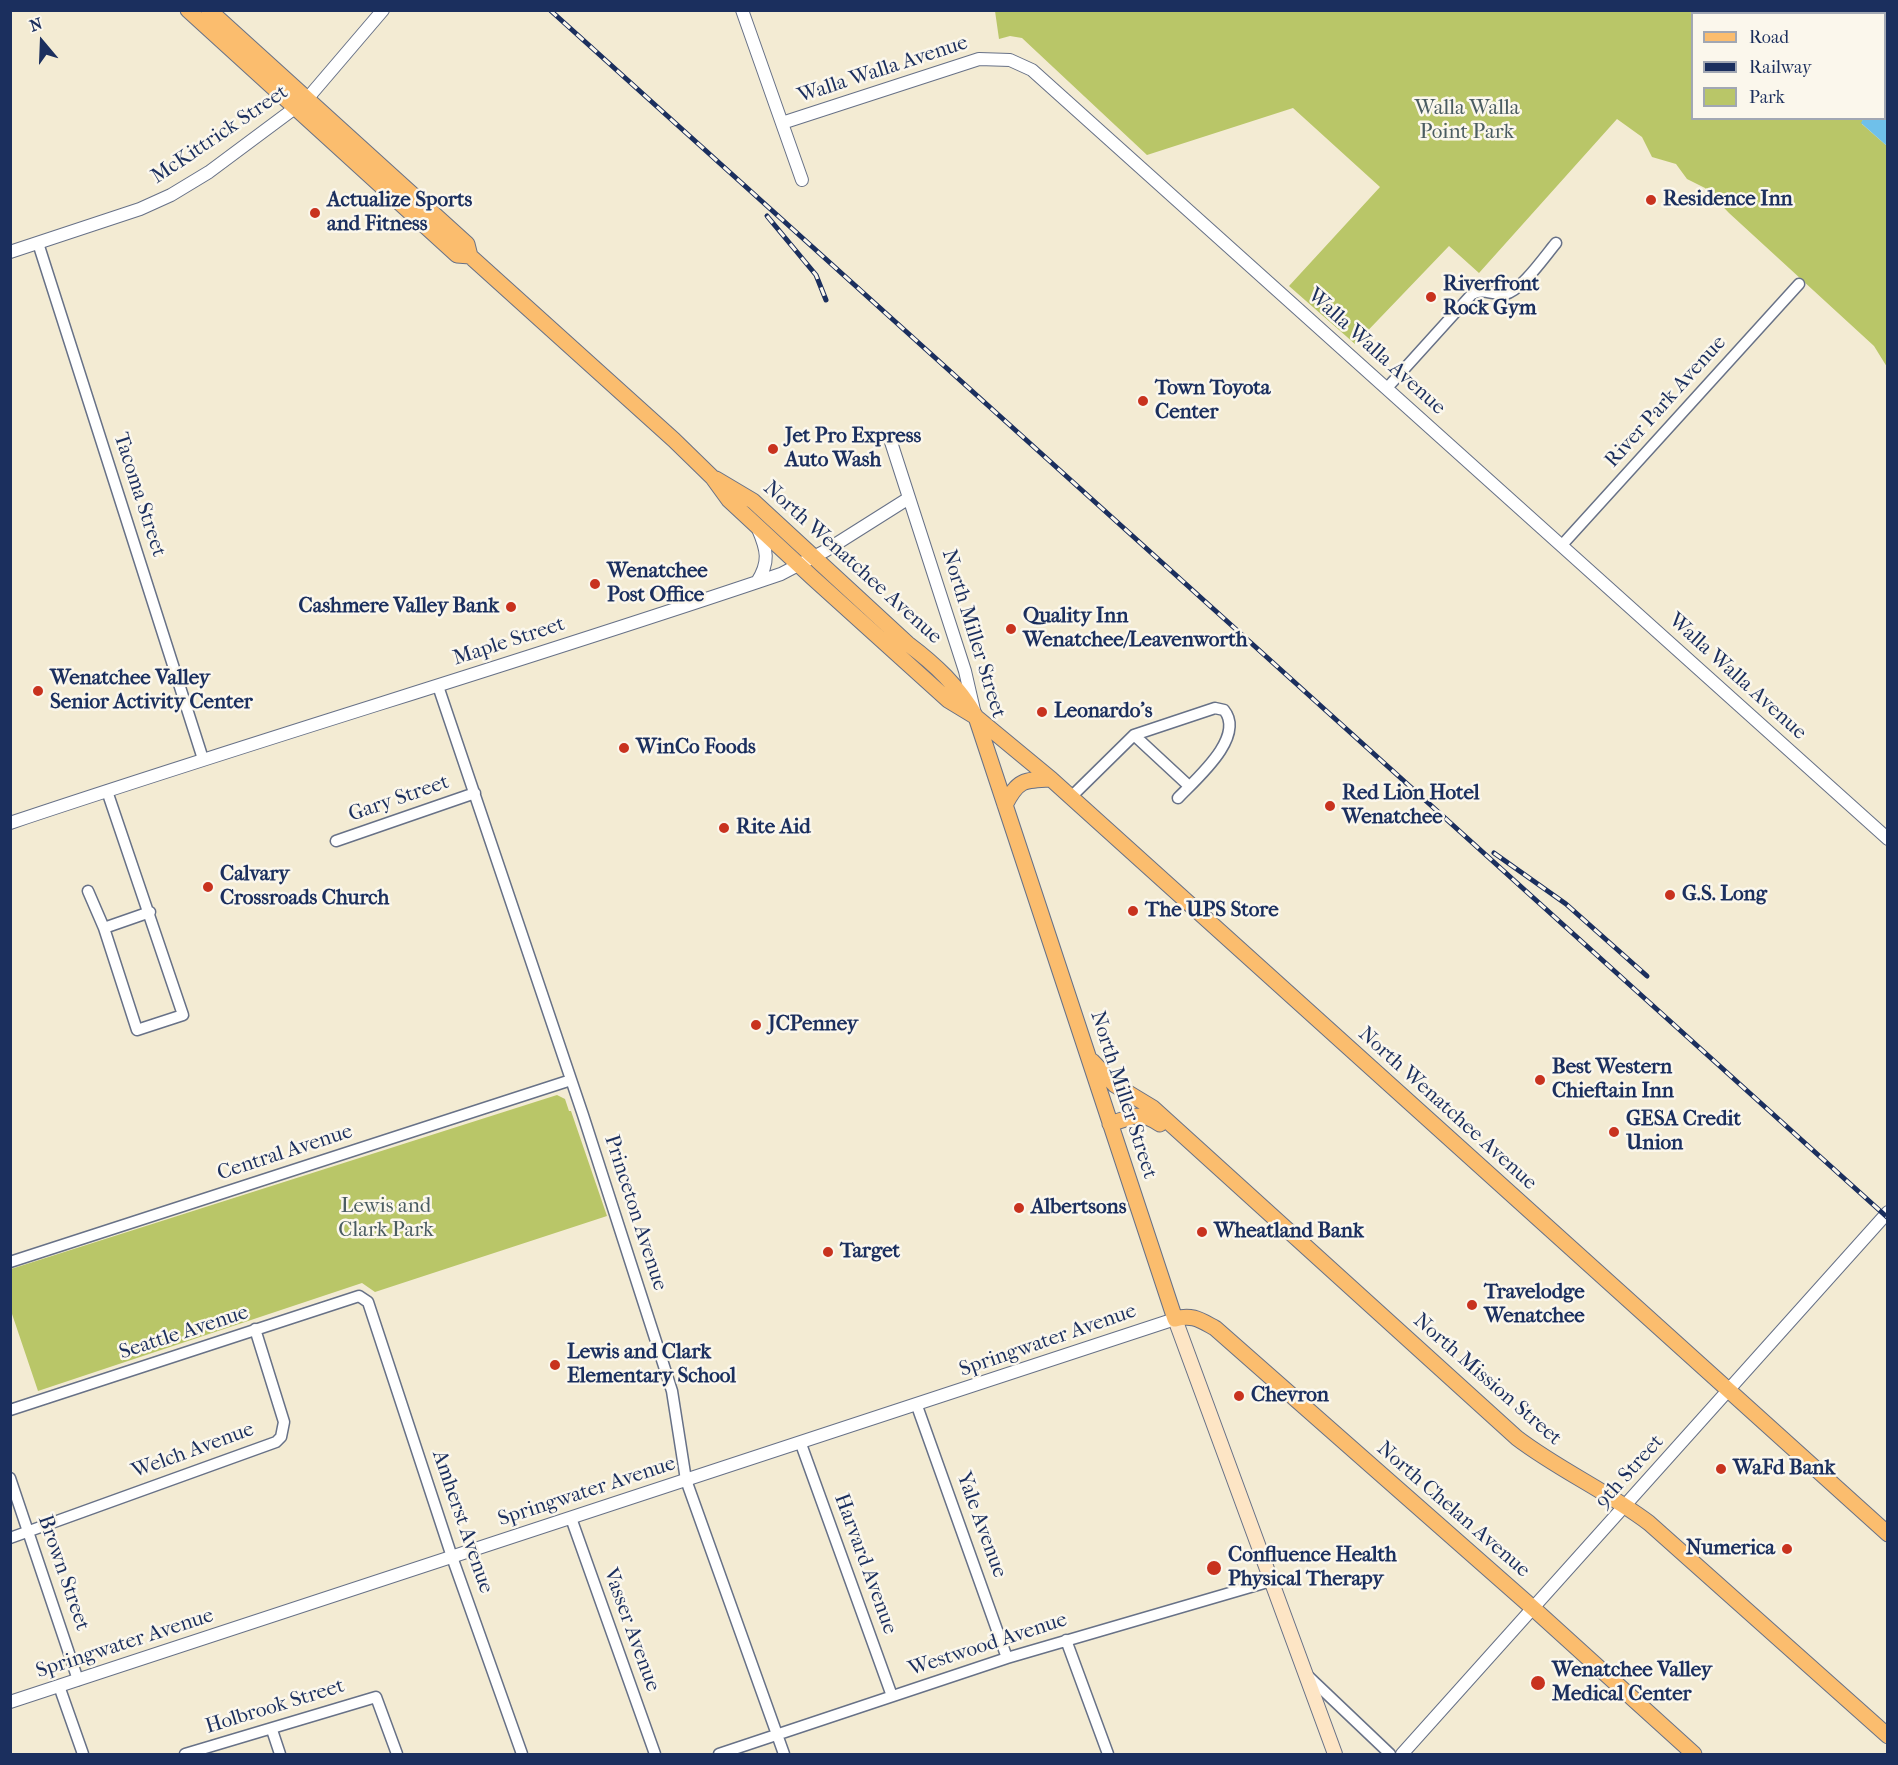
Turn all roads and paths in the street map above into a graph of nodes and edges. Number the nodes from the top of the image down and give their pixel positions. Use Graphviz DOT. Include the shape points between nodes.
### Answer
graph roads {
  1 [pos="189,10"];
  2 [pos="209,10"];
  3 [pos="383,10"];
  4 [pos="742,10"];
  5 [pos="302,104"];
  6 [pos="782,123"];
  7 [pos="802,180"];
  8 [pos="38,243"];
  9 [pos="1556,243"];
  10 [pos="10,252"];
  11 [pos="1799,285"];
  12 [pos="1387,388"];
  13 [pos="891,442"];
  14 [pos="713,478"];
  15 [pos="909,498"];
  16 [pos="756,525"];
  17 [pos="1562,545"];
  18 [pos="807,561"];
  19 [pos="757,582"];
  20 [pos="438,686"];
  21 [pos="976,717"];
  22 [pos="1134,735"];
  23 [pos="203,759"];
  24 [pos="1051,779"];
  25 [pos="1189,786"];
  26 [pos="107,791"];
  27 [pos="475,793"];
  28 [pos="1070,798"];
  29 [pos="1178,798"];
  30 [pos="1005,805"];
  31 [pos="10,824"];
  32 [pos="1886,836"];
  33 [pos="336,841"];
  34 [pos="88,891"];
  35 [pos="150,912"];
  36 [pos="104,928"];
  37 [pos="1088,1057"];
  38 [pos="571,1080"];
  39 [pos="1110,1124"];
  40 [pos="1180,1133"];
  41 [pos="1886,1214"];
  42 [pos="10,1262"];
  43 [pos="368,1302"];
  44 [pos="1175,1319"];
  45 [pos="255,1329"];
  46 [pos="1728,1391"];
  47 [pos="917,1406"];
  48 [pos="10,1410"];
  49 [pos="801,1444"];
  50 [pos="10,1478"];
  51 [pos="686,1480"];
  52 [pos="1626,1506"];
  53 [pos="571,1518"];
  54 [pos="29,1532"];
  55 [pos="1887,1534"];
  56 [pos="10,1538"];
  57 [pos="452,1557"];
  58 [pos="1271,1581"];
  59 [pos="1534,1609"];
  60 [pos="1066,1640"];
  61 [pos="1008,1658"];
  62 [pos="1306,1675"];
  63 [pos="78,1680"];
  64 [pos="59,1686"];
  65 [pos="892,1696"];
  66 [pos="10,1702"];
  67 [pos="272,1730"];
  68 [pos="778,1736"];
  69 [pos="1887,1736"];
  70 [pos="83,1755"];
  71 [pos="185,1755"];
  72 [pos="280,1755"];
  73 [pos="397,1755"];
  74 [pos="522,1755"];
  75 [pos="655,1755"];
  76 [pos="720,1755"];
  77 [pos="784,1755"];
  78 [pos="1108,1755"];
  79 [pos="1335,1755"];
  80 [pos="1390,1755"];
  81 [pos="1402,1755"];
  82 [pos="1694,1755"];
  1 -- 5 [label="main road, North Wenatchee Avenue"];
  2 -- 5 [label="main road, North Wenatchee Avenue"];
  3 -- 5 [label="street, McKittrick Street"];
  4 -- 6 [label="street"];
  5 -- 8 [label="street, McKittrick Street" via="171,195"];
  5 -- 14 [label="main road, North Wenatchee Avenue" via="467,244 470,256"];
  6 -- 7 [label="street"];
  6 -- 12 [label="street, Walla Walla Avenue" via="979,59 1018,63 1045,79"];
  8 -- 10 [label="street, McKittrick Street"];
  8 -- 23 [label="street, Tacoma Street"];
  9 -- 12 [label="street" via="1512,291 1472,294"];
  11 -- 17 [label="street, River Park Avenue"];
  12 -- 17 [label="street, Walla Walla Avenue"];
  13 -- 15 [label="street, North Miller Street"];
  14 -- 16 [label="main road, North Wenatchee Avenue" via="729,500"];
  14 -- 18 [label="main road, North Wenatchee Avenue" via="753,501"];
  15 -- 18 [label="street, Maple Street"];
  15 -- 21 [label="street, North Miller Street"];
  16 -- 18 [label="main road, North Wenatchee Avenue"];
  16 -- 19 [label="street" via="767,557 766,568"];
  17 -- 32 [label="street, Walla Walla Avenue"];
  18 -- 19 [label="street, Maple Street"];
  18 -- 21 [label="main road, North Wenatchee Avenue" via="957,686"];
  19 -- 20 [label="street, Maple Street"];
  20 -- 23 [label="street, Maple Street"];
  20 -- 27 [label="street, Princeton Avenue"];
  21 -- 24 [label="main road, North Wenatchee Avenue"];
  21 -- 30 [label="main road, North Miller Street"];
  22 -- 25 [label="street"];
  22 -- 25 [label="street" via="1215,708 1224,710 1230,721 1230,735"];
  22 -- 28 [label="street"];
  23 -- 26 [label="street, Maple Street"];
  24 -- 28 [label="main road, North Wenatchee Avenue"];
  24 -- 30 [label="main road" via="1022,781 1013,788"];
  25 -- 29 [label="street"];
  26 -- 31 [label="street, Maple Street"];
  26 -- 35 [label="street"];
  27 -- 33 [label="street, Gary Street"];
  27 -- 38 [label="street, Princeton Avenue"];
  28 -- 46 [label="main road, North Wenatchee Avenue"];
  30 -- 37 [label="main road, North Miller Street"];
  34 -- 36 [label="street"];
  35 -- 36 [label="street"];
  35 -- 36 [label="street" via="183,1015 137,1030"];
  37 -- 39 [label="main road, North Miller Street"];
  37 -- 40 [label="main road, North Mission Street" via="1115,1085 1153,1108"];
  38 -- 42 [label="street, Central Avenue"];
  38 -- 51 [label="street, Princeton Avenue" via="672,1391"];
  39 -- 40 [label="main road, North Mission Street" via="1147,1115"];
  39 -- 44 [label="main road, North Miller Street"];
  40 -- 52 [label="main road, North Mission Street" via="1517,1438 1550,1463"];
  41 -- 46 [label="street, 9th Street"];
  43 -- 45 [label="street, Seattle Avenue" via="359,1296"];
  43 -- 57 [label="street, Amherst Avenue"];
  44 -- 47 [label="street, Springwater Avenue"];
  44 -- 58 [label="main road, North Miller Street"];
  44 -- 59 [label="main road, North Chelan Avenue" via="1198,1318 1215,1328"];
  45 -- 48 [label="street, Seattle Avenue"];
  45 -- 54 [label="street, Welch Avenue" via="284,1422 276,1442"];
  46 -- 52 [label="street, 9th Street"];
  46 -- 55 [label="main road, North Wenatchee Avenue"];
  47 -- 49 [label="street, Springwater Avenue"];
  47 -- 61 [label="street, Yale Avenue"];
  49 -- 51 [label="street, Springwater Avenue"];
  49 -- 65 [label="street, Harvard Avenue"];
  50 -- 54 [label="street, Brown Street"];
  51 -- 53 [label="street, Springwater Avenue"];
  51 -- 68 [label="street, Princeton Avenue"];
  52 -- 59 [label="street, 9th Street"];
  52 -- 69 [label="main road, North Mission Street" via="1693,1561"];
  53 -- 57 [label="street, Springwater Avenue"];
  53 -- 75 [label="street, Vasser Avenue"];
  54 -- 56 [label="street, Welch Avenue"];
  54 -- 63 [label="street, Brown Street"];
  57 -- 63 [label="street, Springwater Avenue"];
  57 -- 74 [label="street, Amherst Avenue"];
  58 -- 60 [label="street, Westwood Avenue"];
  58 -- 62 [label="main road, North Miller Street"];
  59 -- 81 [label="street, 9th Street"];
  59 -- 82 [label="main road, North Chelan Avenue"];
  60 -- 61 [label="street, Westwood Avenue"];
  60 -- 78 [label="street"];
  61 -- 65 [label="street, Westwood Avenue"];
  62 -- 79 [label="main road, North Miller Street"];
  62 -- 80 [label="street"];
  63 -- 64 [label="street, Springwater Avenue"];
  64 -- 66 [label="street, Springwater Avenue"];
  64 -- 70 [label="street"];
  65 -- 68 [label="street, Westwood Avenue"];
  67 -- 71 [label="street, Holbrook Street"];
  67 -- 72 [label="street"];
  67 -- 73 [label="street, Holbrook Street" via="376,1697"];
  68 -- 76 [label="street, Westwood Avenue"];
  68 -- 77 [label="street, Princeton Avenue"];
}
